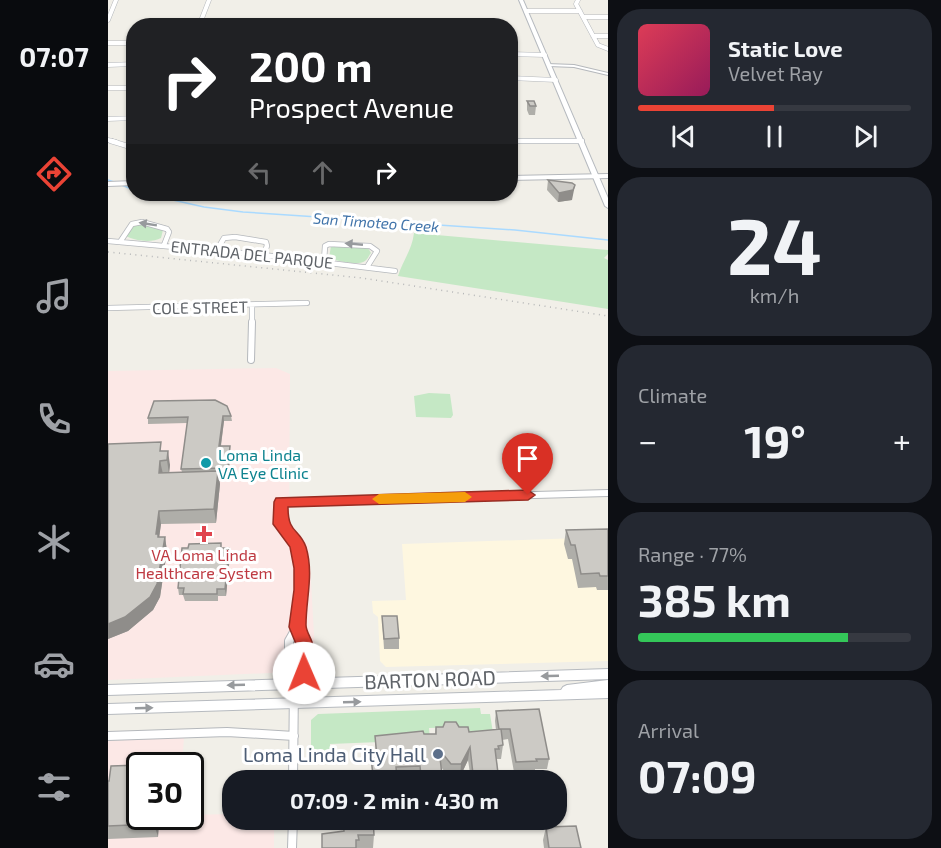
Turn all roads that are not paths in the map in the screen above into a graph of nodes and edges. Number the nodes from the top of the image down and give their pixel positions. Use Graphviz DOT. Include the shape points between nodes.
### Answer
graph roads {
  1 [pos="116,0"];
  2 [pos="209,0"];
  3 [pos="521,0"];
  4 [pos="578,0"];
  5 [pos="526,11"];
  6 [pos="580,11"];
  7 [pos="583,17"];
  8 [pos="608,17"];
  9 [pos="202,18"];
  10 [pos="108,20"];
  11 [pos="593,36"];
  12 [pos="608,36"];
  13 [pos="108,43"];
  14 [pos="126,43"];
  15 [pos="608,49"];
  16 [pos="518,54"];
  17 [pos="545,55"];
  18 [pos="126,64"];
  19 [pos="549,64"];
  20 [pos="108,65"];
  21 [pos="608,74"];
  22 [pos="518,78"];
  23 [pos="556,80"];
  24 [pos="108,88"];
  25 [pos="126,88"];
  26 [pos="126,118"];
  27 [pos="108,119"];
  28 [pos="108,140"];
  29 [pos="518,141"];
  30 [pos="582,141"];
  31 [pos="126,146"];
  32 [pos="595,176"];
  33 [pos="608,176"];
  34 [pos="518,178"];
  35 [pos="126,183"];
  36 [pos="108,184"];
  37 [pos="608,206"];
  38 [pos="108,241"];
  39 [pos="120,242"];
  40 [pos="164,245"];
  41 [pos="217,250"];
  42 [pos="263,255"];
  43 [pos="324,261"];
  44 [pos="367,267"];
  45 [pos="395,271"];
  46 [pos="307,303"];
  47 [pos="252,306"];
  48 [pos="108,308"];
  49 [pos="251,360"];
  50 [pos="608,493"];
  51 [pos="297,627"];
  52 [pos="608,674"];
  53 [pos="294,683"];
  54 [pos="608,685"];
  55 [pos="108,690"];
  56 [pos="608,693"];
  57 [pos="541,695"];
  58 [pos="294,704"];
  59 [pos="108,709"];
  60 [pos="108,736"];
  61 [pos="294,736"];
  62 [pos="293,770"];
  63 [pos="293,830"];
  64 [pos="292,848"];
  1 -- 10 [label="street"];
  2 -- 9 [label="street"];
  3 -- 5 [label="main road"];
  4 -- 6 [label="street"];
  5 -- 6 [label="street"];
  5 -- 17 [label="main road"];
  6 -- 7 [label="street"];
  7 -- 8 [label="street"];
  7 -- 11 [label="street"];
  11 -- 12 [label="street"];
  11 -- 15 [label="street" via="599,46"];
  13 -- 14 [label="street"];
  16 -- 17 [label="street"];
  17 -- 19 [label="main road"];
  18 -- 20 [label="street"];
  19 -- 21 [label="street"];
  19 -- 23 [label="main road"];
  22 -- 23 [label="street"];
  23 -- 30 [label="main road"];
  24 -- 25 [label="street"];
  26 -- 27 [label="street"];
  28 -- 31 [label="street"];
  29 -- 30 [label="street"];
  30 -- 32 [label="main road"];
  32 -- 33 [label="street"];
  32 -- 34 [label="street"];
  32 -- 37 [label="main road"];
  35 -- 36 [label="street"];
  38 -- 39 [label="street, ENTRADA DEL PARQUE"];
  39 -- 40 [label="street, ENTRADA DEL PARQUE"];
  40 -- 39 [label="street, one-way" via="167,229 142,222 132,224"];
  40 -- 41 [label="street, ENTRADA DEL PARQUE"];
  41 -- 42 [label="street, ENTRADA DEL PARQUE"];
  41 -- 42 [label="street" via="224,238 235,237 266,242"];
  42 -- 43 [label="street, ENTRADA DEL PARQUE"];
  43 -- 44 [label="street, ENTRADA DEL PARQUE"];
  44 -- 43 [label="street, one-way" via="377,251 370,246 329,244 325,246"];
  44 -- 45 [label="street, ENTRADA DEL PARQUE"];
  46 -- 47 [label="street, COLE STREET"];
  47 -- 48 [label="street, COLE STREET"];
  47 -- 49 [label="street"];
  50 -- 51 [label="street" via="281,502 281,524 298,546 302,568"];
  51 -- 53 [label="street" via="289,641 289,674"];
  51 -- 53 [label="street" via="304,644 304,673"];
  52 -- 53 [label="main road, BARTON ROAD, one-way"];
  53 -- 55 [label="main road, BARTON ROAD, one-way"];
  53 -- 58 [label="street"];
  54 -- 57 [label="main road"];
  56 -- 57 [label="main road, BARTON ROAD"];
  58 -- 57 [label="main road, BARTON ROAD, one-way"];
  59 -- 58 [label="main road, BARTON ROAD, one-way"];
  58 -- 61 [label="street"];
  60 -- 61 [label="street" via="227,732"];
  61 -- 62 [label="street"];
  63 -- 64 [label="street"];
}
